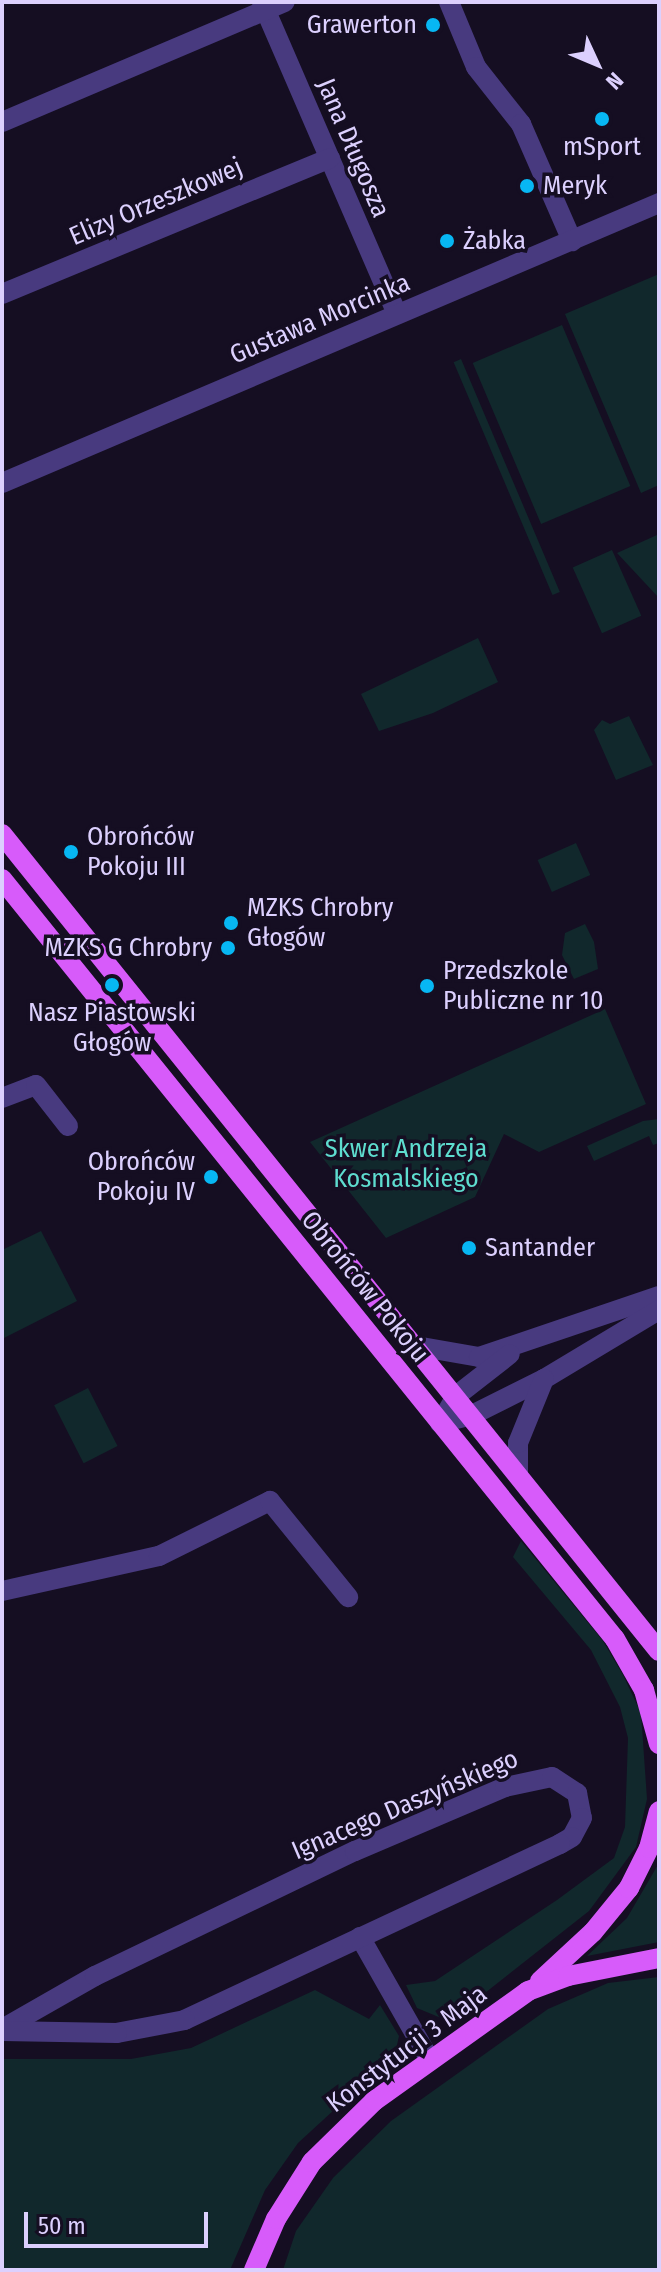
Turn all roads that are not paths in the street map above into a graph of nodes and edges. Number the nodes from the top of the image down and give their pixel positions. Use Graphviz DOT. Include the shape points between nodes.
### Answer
graph roads {
  1 [pos="285,2"];
  2 [pos="449,2"];
  3 [pos="264,6"];
  4 [pos="2,122"];
  5 [pos="330,158"];
  6 [pos="659,203"];
  7 [pos="572,241"];
  8 [pos="2,294"];
  9 [pos="397,314"];
  10 [pos="2,483"];
  11 [pos="2,834"];
  12 [pos="2,879"];
  13 [pos="2,1098"];
  14 [pos="68,1126"];
  15 [pos="659,1296"];
  16 [pos="659,1310"];
  17 [pos="416,1346"];
  18 [pos="519,1347"];
  19 [pos="544,1379"];
  20 [pos="456,1396"];
  21 [pos="472,1415"];
  22 [pos="440,1423"];
  23 [pos="518,1475"];
  24 [pos="2,1591"];
  25 [pos="348,1597"];
  26 [pos="659,1651"];
  27 [pos="659,1744"];
  28 [pos="659,1811"];
  29 [pos="360,1937"];
  30 [pos="659,1958"];
  31 [pos="528,1991"];
  32 [pos="2,2030"];
  33 [pos="430,2060"];
  34 [pos="254,2270"];
  1 -- 3 [label="street"];
  2 -- 7 [label="street" via="476,67 521,124"];
  3 -- 4 [label="street"];
  3 -- 5 [label="street, Jana Długosza"];
  5 -- 8 [label="street, Elizy Orzeszkowej"];
  5 -- 9 [label="street, Jana Długosza"];
  6 -- 7 [label="street, Gustawa Morcinka"];
  7 -- 9 [label="street, Gustawa Morcinka"];
  9 -- 10 [label="street, Gustawa Morcinka"];
  11 -- 17 [label="main road, Obrońców Pokoju"];
  12 -- 22 [label="main road, Obrońców Pokoju"];
  13 -- 14 [label="street" via="36,1085"];
  15 -- 18 [label="street"];
  16 -- 19 [label="street"];
  17 -- 18 [label="street" via="479,1357"];
  17 -- 20 [label="main road, Obrońców Pokoju"];
  18 -- 20 [label="street"];
  19 -- 21 [label="street"];
  19 -- 23 [label="street" via="518,1443"];
  20 -- 21 [label="main road, Obrońców Pokoju"];
  20 -- 22 [label="street"];
  21 -- 22 [label="street"];
  21 -- 23 [label="main road, Obrońców Pokoju"];
  22 -- 27 [label="main road, Obrońców Pokoju" via="630,1660"];
  23 -- 26 [label="main road, Obrońców Pokoju"];
  24 -- 25 [label="street" via="159,1556 270,1501"];
  28 -- 31 [label="main road" via="649,1848 620,1900 577,1949"];
  29 -- 32 [label="street, Ignacego Daszyńskiego" via="185,2020 146,2031 60,2035"];
  29 -- 32 [label="street, Ignacego Daszyńskiego" via="572,1837 582,1818 577,1793 552,1777 505,1787 355,1851 95,1976"];
  29 -- 33 [label="street"];
  30 -- 31 [label="main road, Konstytucji 3 Maja" via="568,1976"];
  31 -- 33 [label="main road, Konstytucji 3 Maja"];
  33 -- 34 [label="main road, Konstytucji 3 Maja" via="354,2119 312,2162 276,2219"];
}
